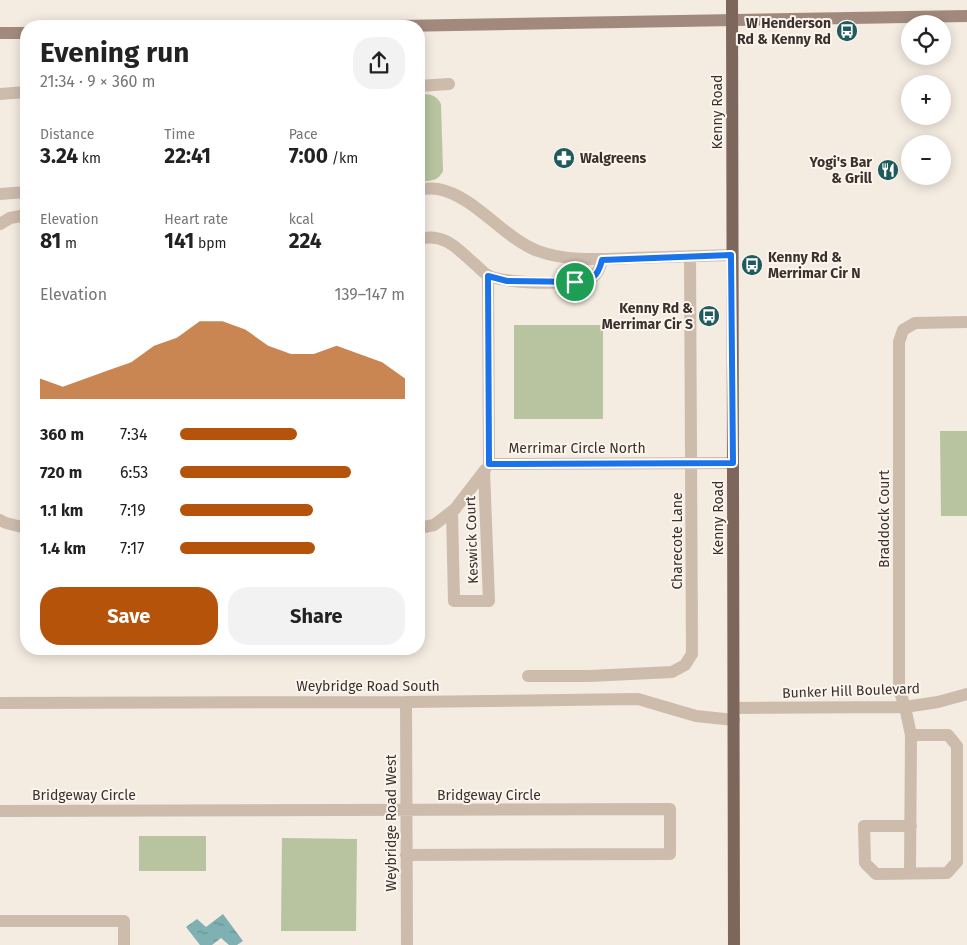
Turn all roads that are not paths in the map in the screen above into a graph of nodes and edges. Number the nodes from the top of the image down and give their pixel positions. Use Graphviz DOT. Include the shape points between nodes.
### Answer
graph roads {
  1 [pos="732,0"];
  2 [pos="967,16"];
  3 [pos="732,21"];
  4 [pos="425,26"];
  5 [pos="0,33"];
  6 [pos="20,33"];
  7 [pos="448,84"];
  8 [pos="425,86"];
  9 [pos="20,92"];
  10 [pos="0,94"];
  11 [pos="425,189"];
  12 [pos="20,192"];
  13 [pos="0,194"];
  14 [pos="20,216"];
  15 [pos="0,224"];
  16 [pos="425,238"];
  17 [pos="731,255"];
  18 [pos="690,256"];
  19 [pos="602,260"];
  20 [pos="488,276"];
  21 [pos="967,322"];
  22 [pos="692,462"];
  23 [pos="733,463"];
  24 [pos="486,468"];
  25 [pos="452,511"];
  26 [pos="0,520"];
  27 [pos="20,526"];
  28 [pos="425,527"];
  29 [pos="528,676"];
  30 [pos="967,694"];
  31 [pos="406,702"];
  32 [pos="0,703"];
  33 [pos="905,707"];
  34 [pos="734,714"];
  35 [pos="911,735"];
  36 [pos="0,810"];
  37 [pos="406,810"];
  38 [pos="911,826"];
  39 [pos="406,855"];
  40 [pos="910,873"];
  41 [pos="0,921"];
  42 [pos="124,945"];
  43 [pos="407,945"];
  44 [pos="734,945"];
  1 -- 3 [label="main road, Kenny Road"];
  2 -- 3 [label="main road"];
  3 -- 4 [label="main road"];
  3 -- 17 [label="main road, Kenny Road"];
  5 -- 6 [label="main road"];
  7 -- 8 [label="street"];
  9 -- 10 [label="street"];
  11 -- 19 [label="street" via="451,193 537,251"];
  12 -- 13 [label="street"];
  14 -- 15 [label="street"];
  16 -- 20 [label="street" via="446,240"];
  17 -- 18 [label="street"];
  17 -- 23 [label="main road, Kenny Road"];
  18 -- 19 [label="street"];
  18 -- 22 [label="street, Charecote Lane"];
  19 -- 20 [label="street" via="600,271 584,282 507,281"];
  20 -- 24 [label="street"];
  21 -- 33 [label="street, Braddock Court" via="915,323 903,330 899,342 899,690"];
  22 -- 23 [label="street, Merrimar Circle North"];
  22 -- 24 [label="street, Merrimar Circle North"];
  22 -- 29 [label="street, Charecote Lane" via="692,654 685,665 672,672"];
  23 -- 34 [label="main road, Kenny Road"];
  24 -- 25 [label="street"];
  24 -- 25 [label="street, Keswick Court" via="490,601 454,601"];
  25 -- 28 [label="street" via="434,525"];
  26 -- 27 [label="street"];
  30 -- 33 [label="street, Bunker Hill Boulevard"];
  31 -- 32 [label="street, Weybridge Road South"];
  31 -- 34 [label="street, Weybridge Road South" via="638,699 696,716"];
  31 -- 37 [label="street, Weybridge Road West"];
  33 -- 34 [label="street, Bunker Hill Boulevard"];
  33 -- 35 [label="street, Braddock Court"];
  34 -- 44 [label="main road, Kenny Road"];
  35 -- 38 [label="street, Braddock Court"];
  35 -- 40 [label="street" via="948,735 957,746 957,862 946,873"];
  36 -- 37 [label="street, Bridgeway Circle"];
  37 -- 39 [label="street, Weybridge Road West"];
  37 -- 39 [label="street, Bridgeway Circle" via="670,809 670,854"];
  38 -- 40 [label="street, Braddock Court"];
  38 -- 40 [label="street" via="864,826 865,863 876,874"];
  39 -- 43 [label="street, Weybridge Road West"];
  41 -- 42 [label="street" via="124,921"];
}
